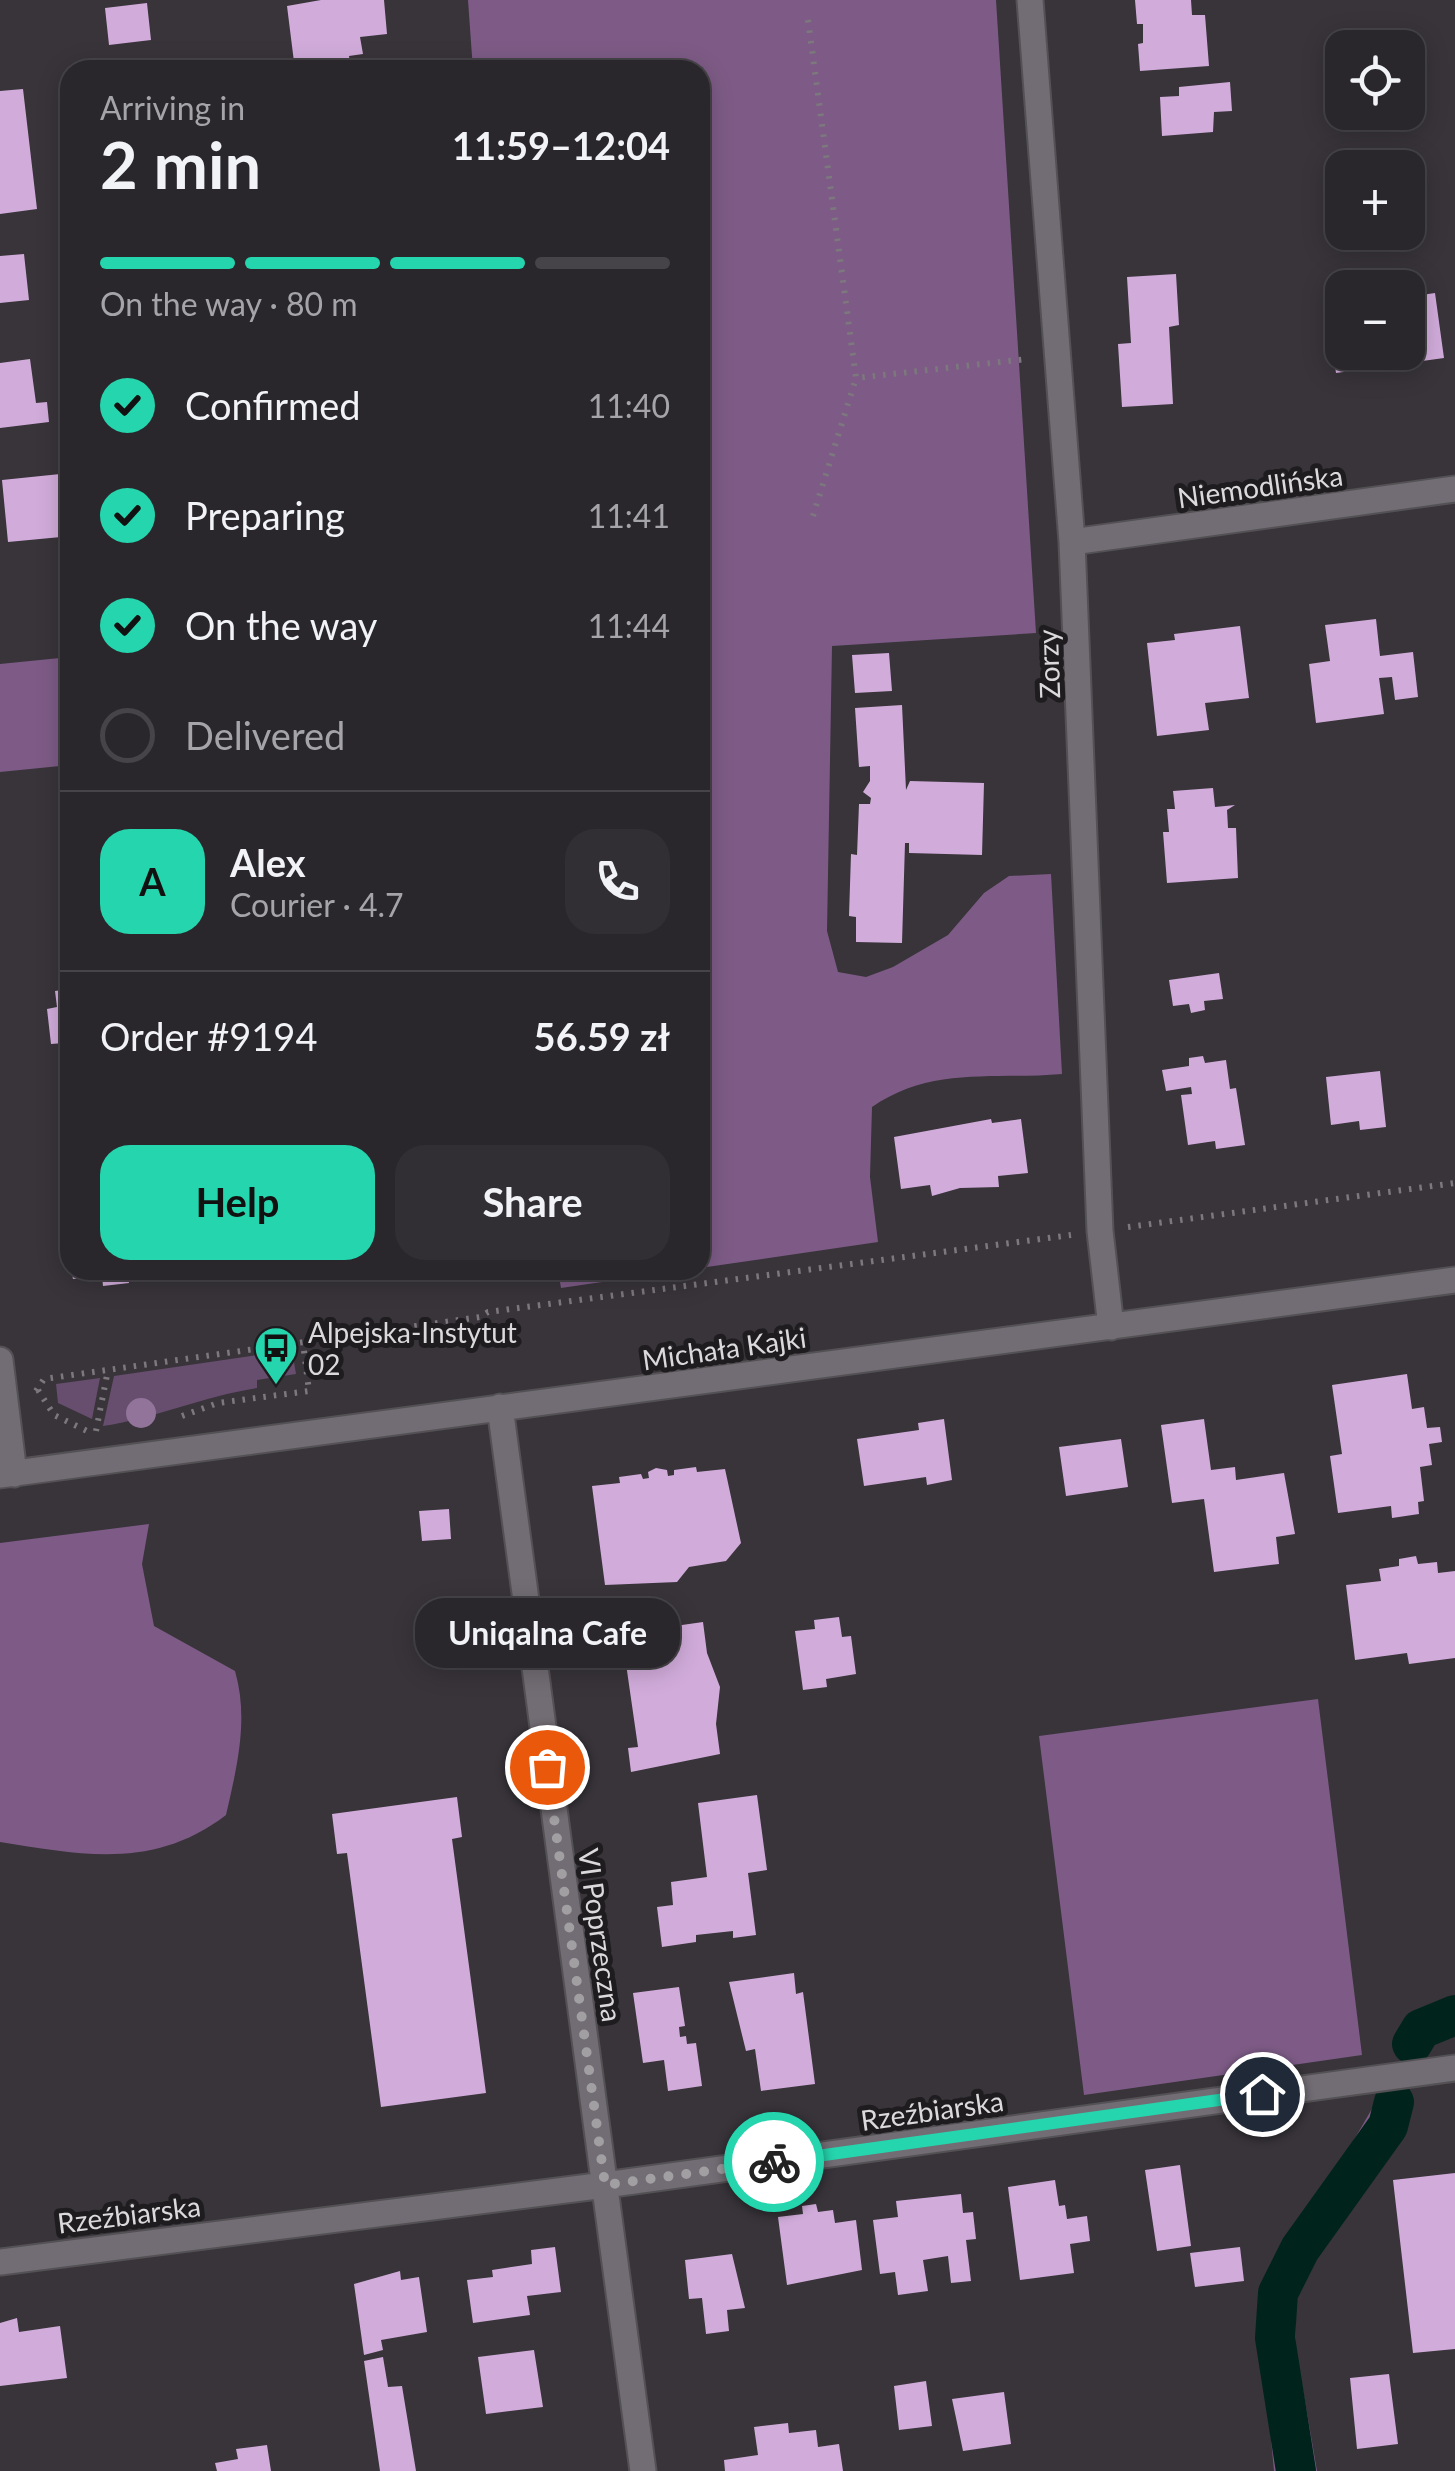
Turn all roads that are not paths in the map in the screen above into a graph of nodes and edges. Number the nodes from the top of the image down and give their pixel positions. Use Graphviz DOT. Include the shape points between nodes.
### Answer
graph roads {
  1 [pos="1030,0"];
  2 [pos="1455,489"];
  3 [pos="1072,542"];
  4 [pos="1455,1280"];
  5 [pos="1111,1327"];
  6 [pos="0,1360"];
  7 [pos="500,1408"];
  8 [pos="7,1475"];
  9 [pos="1455,2068"];
  10 [pos="605,2185"];
  11 [pos="0,2262"];
  12 [pos="643,2471"];
  1 -- 3 [label="street, Zorzy"];
  2 -- 3 [label="street, Niemodlińska"];
  3 -- 5 [label="street, Zorzy" via="1100,1231"];
  4 -- 5 [label="street, Michała Kajki"];
  5 -- 7 [label="street, Michała Kajki"];
  6 -- 8 [label="street"];
  7 -- 8 [label="street, Michała Kajki"];
  7 -- 10 [label="street, VI Poprzeczna"];
  9 -- 10 [label="street, Rzeźbiarska"];
  10 -- 11 [label="street, Rzeźbiarska"];
  10 -- 12 [label="street, VI Poprzeczna"];
}
